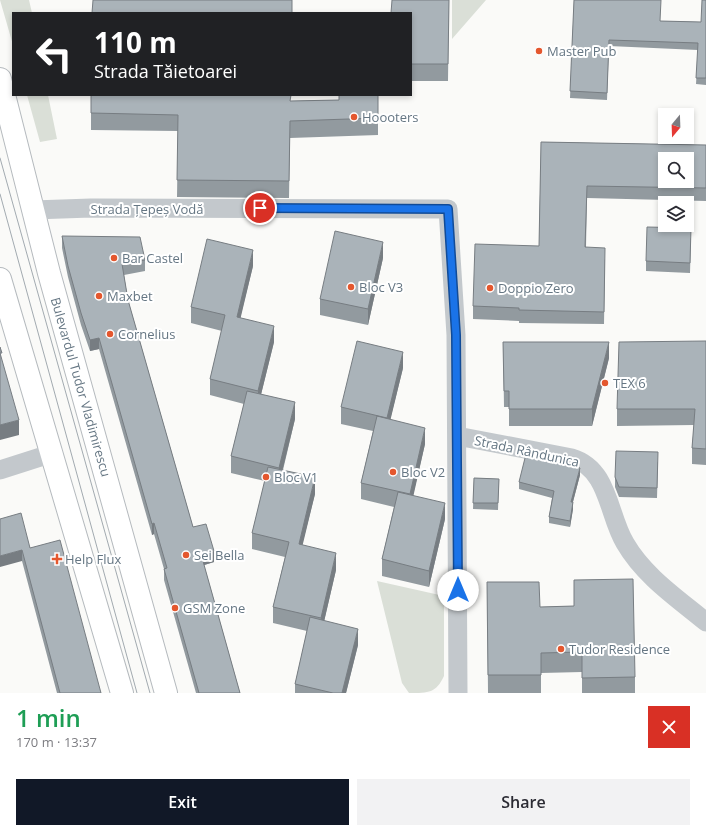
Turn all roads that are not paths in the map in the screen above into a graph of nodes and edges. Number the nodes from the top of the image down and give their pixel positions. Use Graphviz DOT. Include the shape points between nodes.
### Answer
graph roads {
  1 [pos="0,80"];
  2 [pos="33,210"];
  3 [pos="0,279"];
  4 [pos="457,436"];
  5 [pos="53,453"];
  6 [pos="0,470"];
  7 [pos="706,622"];
  8 [pos="122,693"];
  9 [pos="166,693"];
  10 [pos="458,693"];
  1 -- 2 [label="main road, Bulevardul Tudor Vladimirescu"];
  2 -- 4 [label="street, Strada Țepeș Vodă" via="448,209 456,335"];
  2 -- 9 [label="main road, Bulevardul Tudor Vladimirescu"];
  3 -- 5 [label="main road"];
  4 -- 7 [label="street, Strada Rândunica" via="572,458 589,466 599,480 624,542 636,559 652,577"];
  4 -- 10 [label="street"];
  5 -- 6 [label="street"];
  5 -- 8 [label="main road"];
}
